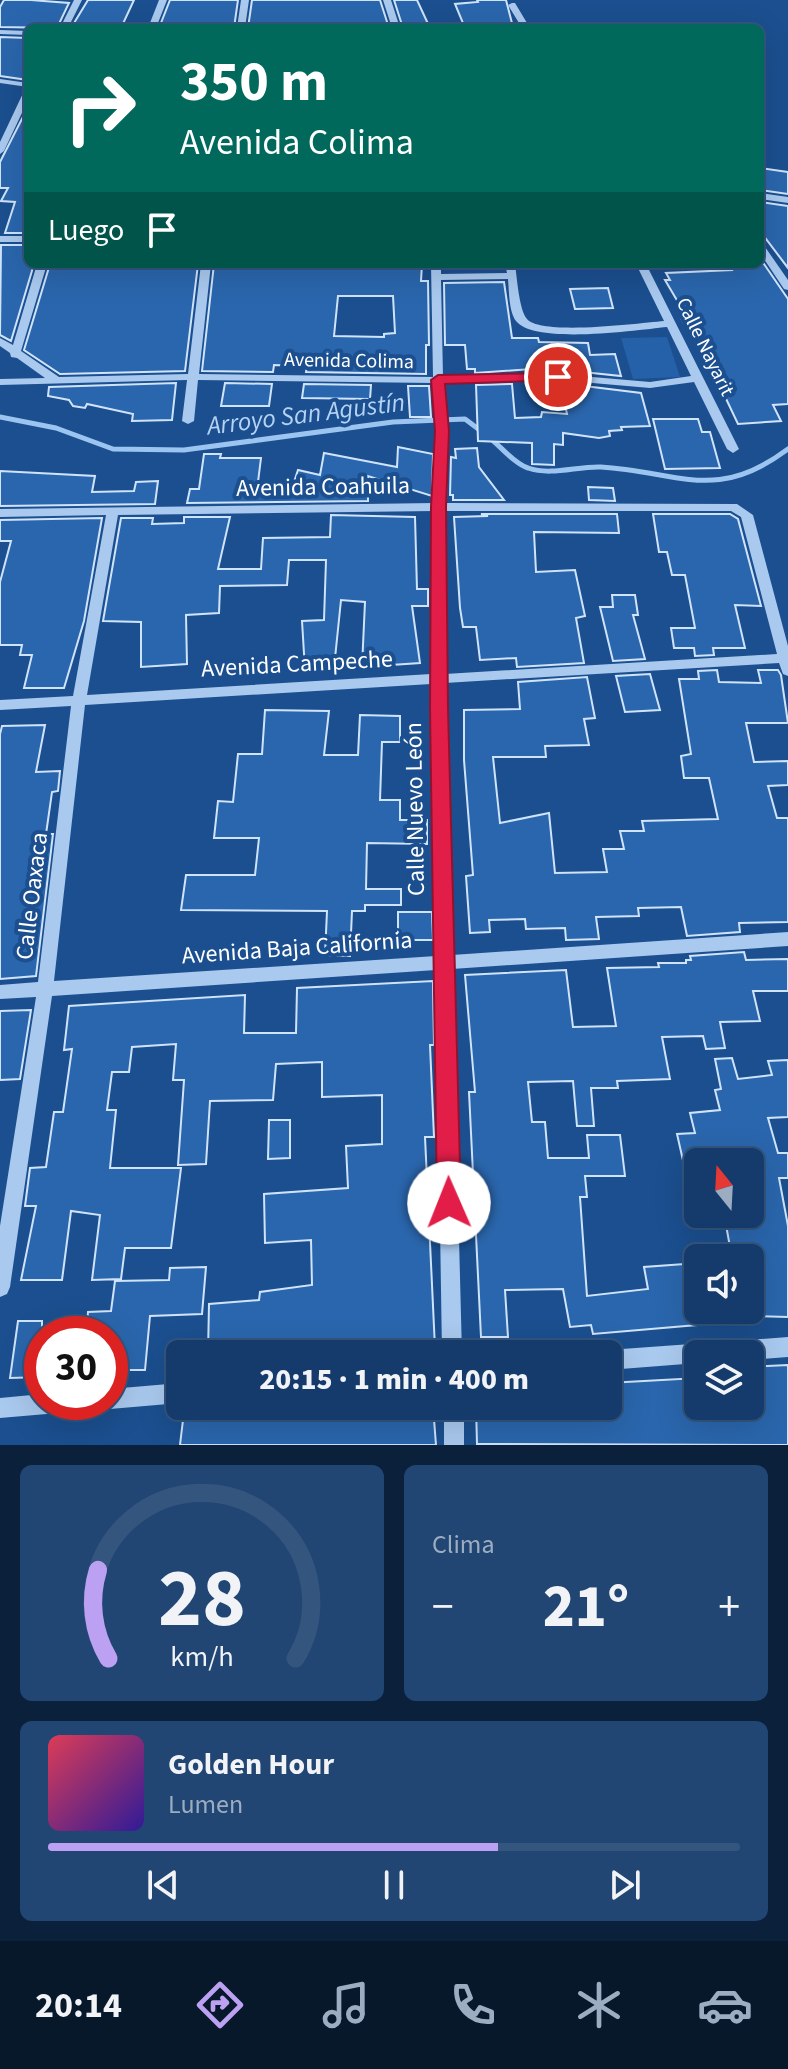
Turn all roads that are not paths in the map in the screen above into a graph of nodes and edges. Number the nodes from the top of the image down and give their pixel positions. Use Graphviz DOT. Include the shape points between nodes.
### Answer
graph roads {
  1 [pos="78,0"];
  2 [pos="163,0"];
  3 [pos="245,0"];
  4 [pos="387,0"];
  5 [pos="512,5"];
  6 [pos="66,24"];
  7 [pos="154,24"];
  8 [pos="242,24"];
  9 [pos="395,24"];
  10 [pos="524,24"];
  11 [pos="0,32"];
  12 [pos="24,33"];
  13 [pos="0,81"];
  14 [pos="24,87"];
  15 [pos="24,97"];
  16 [pos="0,151"];
  17 [pos="764,197"];
  18 [pos="788,200"];
  19 [pos="0,239"];
  20 [pos="24,239"];
  21 [pos="764,252"];
  22 [pos="41,268"];
  23 [pos="206,268"];
  24 [pos="436,268"];
  25 [pos="643,268"];
  26 [pos="511,270"];
  27 [pos="436,277"];
  28 [pos="788,287"];
  29 [pos="671,324"];
  30 [pos="0,341"];
  31 [pos="15,355"];
  32 [pos="195,377"];
  33 [pos="697,378"];
  34 [pos="438,380"];
  35 [pos="0,382"];
  36 [pos="59,383"];
  37 [pos="188,421"];
  38 [pos="733,449"];
  39 [pos="439,507"];
  40 [pos="113,512"];
  41 [pos="0,513"];
  42 [pos="787,662"];
  43 [pos="438,678"];
  44 [pos="79,699"];
  45 [pos="0,705"];
  46 [pos="788,939"];
  47 [pos="444,963"];
  48 [pos="45,990"];
  49 [pos="0,992"];
  50 [pos="0,1287"];
  51 [pos="452,1340"];
  52 [pos="788,1347"];
  53 [pos="622,1359"];
  54 [pos="166,1394"];
  55 [pos="128,1397"];
  56 [pos="24,1406"];
  57 [pos="0,1408"];
  58 [pos="454,1420"];
  59 [pos="454,1445"];
  1 -- 6 [label="street"];
  2 -- 7 [label="street"];
  3 -- 8 [label="street"];
  4 -- 9 [label="street"];
  5 -- 10 [label="street"];
  11 -- 12 [label="street"];
  13 -- 14 [label="street"];
  15 -- 16 [label="street"];
  17 -- 18 [label="street"];
  19 -- 20 [label="street"];
  21 -- 28 [label="street"];
  22 -- 31 [label="street"];
  23 -- 32 [label="street"];
  24 -- 27 [label="street, Calle Nuevo León"];
  25 -- 29 [label="street, Calle Nayarit"];
  26 -- 27 [label="street"];
  26 -- 29 [label="street" via="519,318 537,330"];
  27 -- 34 [label="street, Calle Nuevo León"];
  29 -- 33 [label="street, Calle Nayarit"];
  30 -- 31 [label="street"];
  31 -- 36 [label="street"];
  32 -- 34 [label="street, Avenida Colima"];
  32 -- 36 [label="street, Avenida Colima"];
  32 -- 37 [label="street"];
  33 -- 34 [label="street, Avenida Colima" via="650,385 558,377"];
  33 -- 38 [label="street, Calle Nayarit"];
  34 -- 39 [label="street, Calle Nuevo León"];
  35 -- 36 [label="street, Avenida Colima"];
  39 -- 40 [label="street, Avenida Coahuila"];
  39 -- 42 [label="street, Avenida Coahuila" via="741,510 747,515"];
  39 -- 43 [label="street, Calle Nuevo León"];
  40 -- 41 [label="street, Avenida Coahuila"];
  40 -- 44 [label="street, Calle Oaxaca"];
  42 -- 43 [label="street, Avenida Campeche"];
  43 -- 44 [label="street, Avenida Campeche"];
  43 -- 47 [label="street, Calle Nuevo León"];
  44 -- 45 [label="street, Avenida Campeche"];
  44 -- 48 [label="street, Calle Oaxaca"];
  46 -- 47 [label="street, Avenida Baja California"];
  47 -- 48 [label="street, Avenida Baja California"];
  47 -- 51 [label="street, Calle Nuevo León"];
  48 -- 49 [label="street, Avenida Baja California"];
  48 -- 50 [label="street, Calle Oaxaca"];
  52 -- 53 [label="street"];
  54 -- 55 [label="street"];
  56 -- 57 [label="street"];
  58 -- 59 [label="street"];
}
